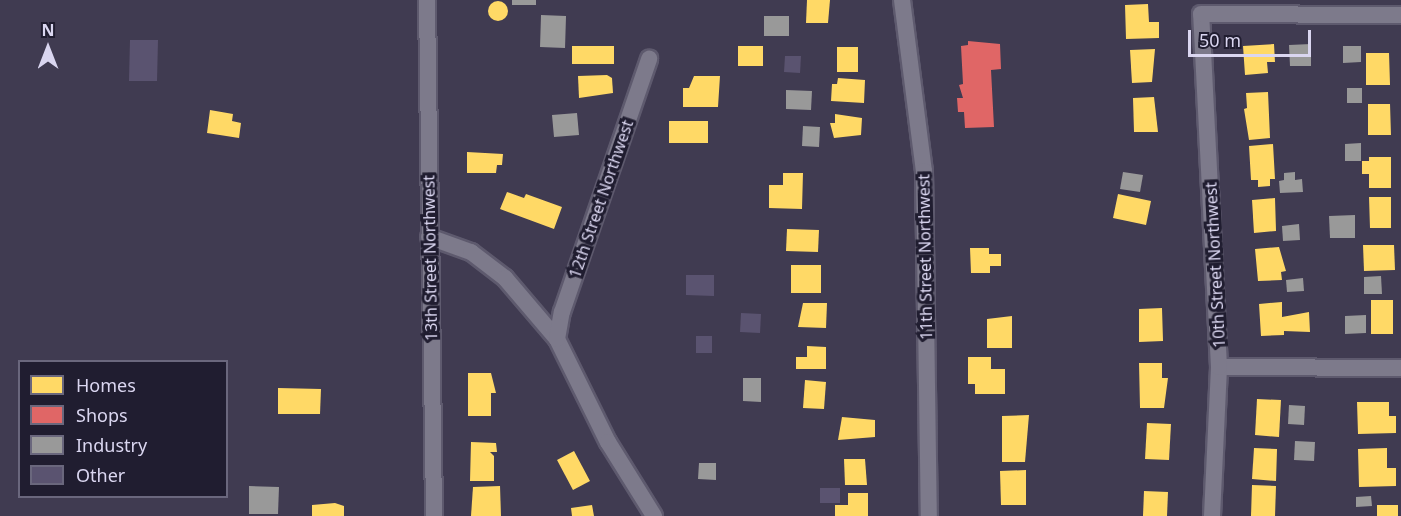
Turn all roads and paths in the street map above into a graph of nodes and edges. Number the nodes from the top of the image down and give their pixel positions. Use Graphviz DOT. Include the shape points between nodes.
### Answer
graph roads {
  1 [pos="427,0"];
  2 [pos="902,0"];
  3 [pos="1401,15"];
  4 [pos="649,60"];
  5 [pos="429,237"];
  6 [pos="557,339"];
  7 [pos="1219,367"];
  8 [pos="1401,368"];
  9 [pos="434,516"];
  10 [pos="654,516"];
  11 [pos="929,516"];
  12 [pos="1212,516"];
  1 -- 5 [label="street, 13th Street Northwest"];
  2 -- 11 [label="street, 11th Street Northwest" via="924,171"];
  3 -- 7 [label="street, 10th Street Northwest" via="1201,14"];
  4 -- 6 [label="street, 12th Street Northwest" via="562,312"];
  5 -- 6 [label="street" via="471,252 505,278"];
  5 -- 9 [label="street, 13th Street Northwest"];
  6 -- 10 [label="street" via="608,442"];
  7 -- 8 [label="street"];
  7 -- 12 [label="street, 10th Street Northwest"];
}
